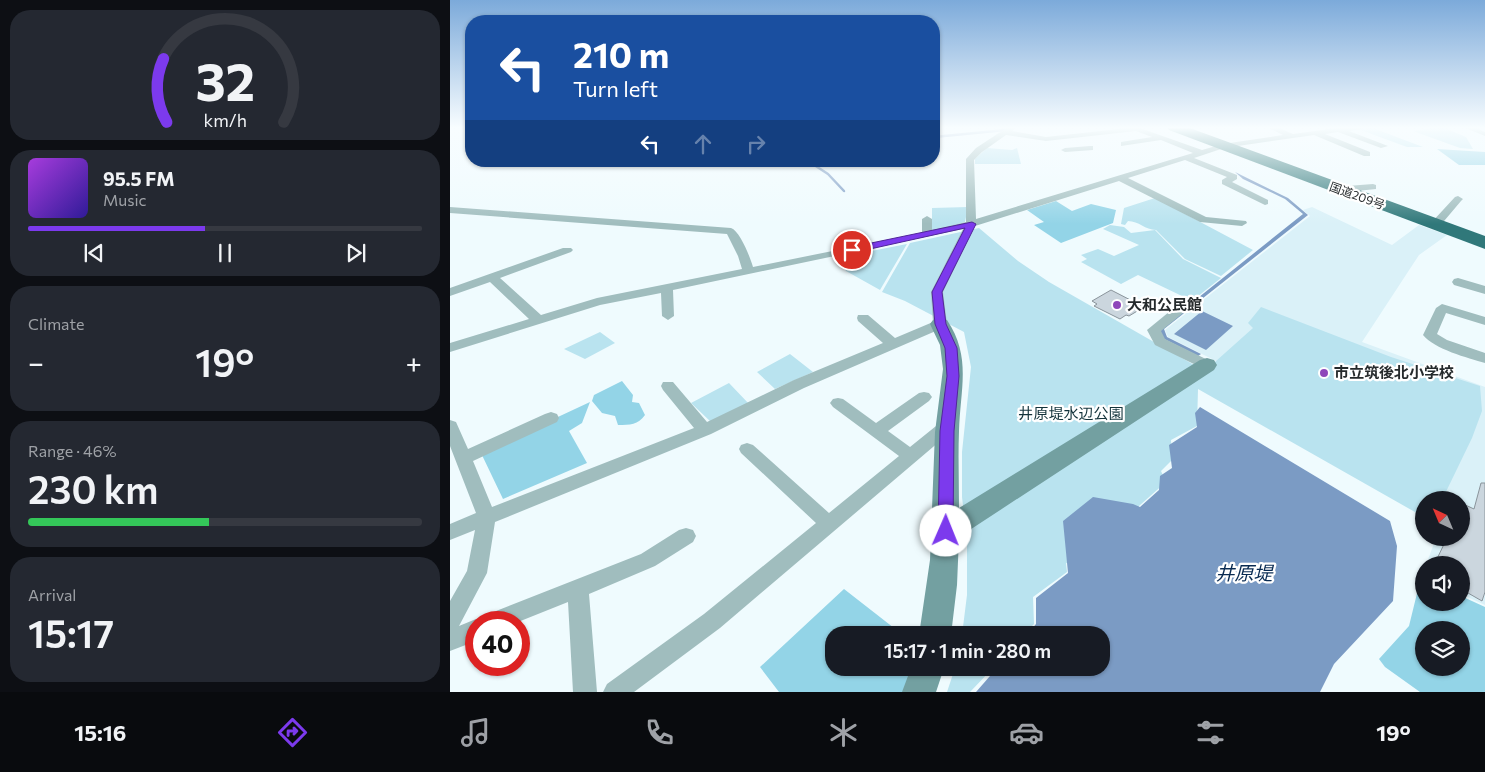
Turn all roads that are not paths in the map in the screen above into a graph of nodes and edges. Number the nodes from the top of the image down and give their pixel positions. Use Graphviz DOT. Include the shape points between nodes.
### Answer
graph roads {
  1 [pos="971,159"];
  2 [pos="1184,159"];
  3 [pos="1191,159"];
  4 [pos="1260,159"];
  5 [pos="1120,178"];
  6 [pos="1373,187"];
  7 [pos="1347,189"];
  8 [pos="1458,199"];
  9 [pos="1265,202"];
  10 [pos="450,210"];
  11 [pos="927,219"];
  12 [pos="1242,223"];
  13 [pos="972,224"];
  14 [pos="1435,224"];
  15 [pos="927,235"];
  16 [pos="1485,243"];
  17 [pos="567,250"];
  18 [pos="748,271"];
  19 [pos="492,277"];
  20 [pos="1458,282"];
  21 [pos="667,287"];
  22 [pos="1485,290"];
  23 [pos="450,292"];
  24 [pos="1190,301"];
  25 [pos="668,316"];
  26 [pos="863,318"];
  27 [pos="538,320"];
  28 [pos="1485,321"];
  29 [pos="940,324"];
  30 [pos="893,344"];
  31 [pos="450,348"];
  32 [pos="1485,358"];
  33 [pos="1207,365"];
  34 [pos="668,386"];
  35 [pos="924,397"];
  36 [pos="838,402"];
  37 [pos="551,418"];
  38 [pos="450,426"];
  39 [pos="947,426"];
  40 [pos="705,430"];
  41 [pos="876,430"];
  42 [pos="747,449"];
  43 [pos="910,456"];
  44 [pos="463,458"];
  45 [pos="487,517"];
  46 [pos="828,524"];
  47 [pos="946,531"];
  48 [pos="450,532"];
  49 [pos="686,536"];
  50 [pos="578,588"];
  51 [pos="521,611"];
  52 [pos="450,621"];
  53 [pos="937,626"];
  54 [pos="465,634"];
  55 [pos="450,640"];
  56 [pos="925,676"];
  57 [pos="585,692"];
  58 [pos="615,692"];
  59 [pos="919,692"];
  1 -- 13 [label="street"];
  2 -- 5 [label="street"];
  3 -- 9 [label="street" via="1234,178 1224,182"];
  4 -- 14 [label="highway, 国道209号"];
  5 -- 12 [label="street" via="1204,220"];
  5 -- 13 [label="street"];
  6 -- 7 [label="street"];
  8 -- 14 [label="street"];
  10 -- 18 [label="street" via="731,231"];
  11 -- 15 [label="street"];
  13 -- 15 [label="street"];
  13 -- 29 [label="street" via="937,292"];
  14 -- 16 [label="highway, 国道209号"];
  15 -- 18 [label="street"];
  17 -- 19 [label="street"];
  18 -- 21 [label="street"];
  19 -- 23 [label="street"];
  19 -- 27 [label="street"];
  20 -- 22 [label="street"];
  21 -- 25 [label="street"];
  21 -- 27 [label="street" via="597,302"];
  24 -- 33 [label="street" via="1154,330 1160,342"];
  26 -- 30 [label="street"];
  27 -- 31 [label="street"];
  28 -- 32 [label="street" via="1442,308 1430,335 1442,344"];
  29 -- 30 [label="street"];
  29 -- 39 [label="street" via="951,348 953,376"];
  30 -- 40 [label="street" via="799,384"];
  33 -- 47 [label="street"];
  34 -- 40 [label="street"];
  35 -- 41 [label="street"];
  36 -- 41 [label="street"];
  37 -- 44 [label="street"];
  38 -- 44 [label="street"];
  39 -- 43 [label="street"];
  39 -- 47 [label="street"];
  40 -- 45 [label="street"];
  41 -- 43 [label="street"];
  42 -- 46 [label="street"];
  43 -- 46 [label="street"];
  44 -- 45 [label="street"];
  45 -- 48 [label="street"];
  45 -- 52 [label="street" via="477,573"];
  46 -- 58 [label="street" via="712,621"];
  47 -- 53 [label="street"];
  49 -- 50 [label="street" via="648,560"];
  50 -- 51 [label="street"];
  50 -- 57 [label="street"];
  54 -- 55 [label="street"];
  56 -- 59 [label="street"];
}
